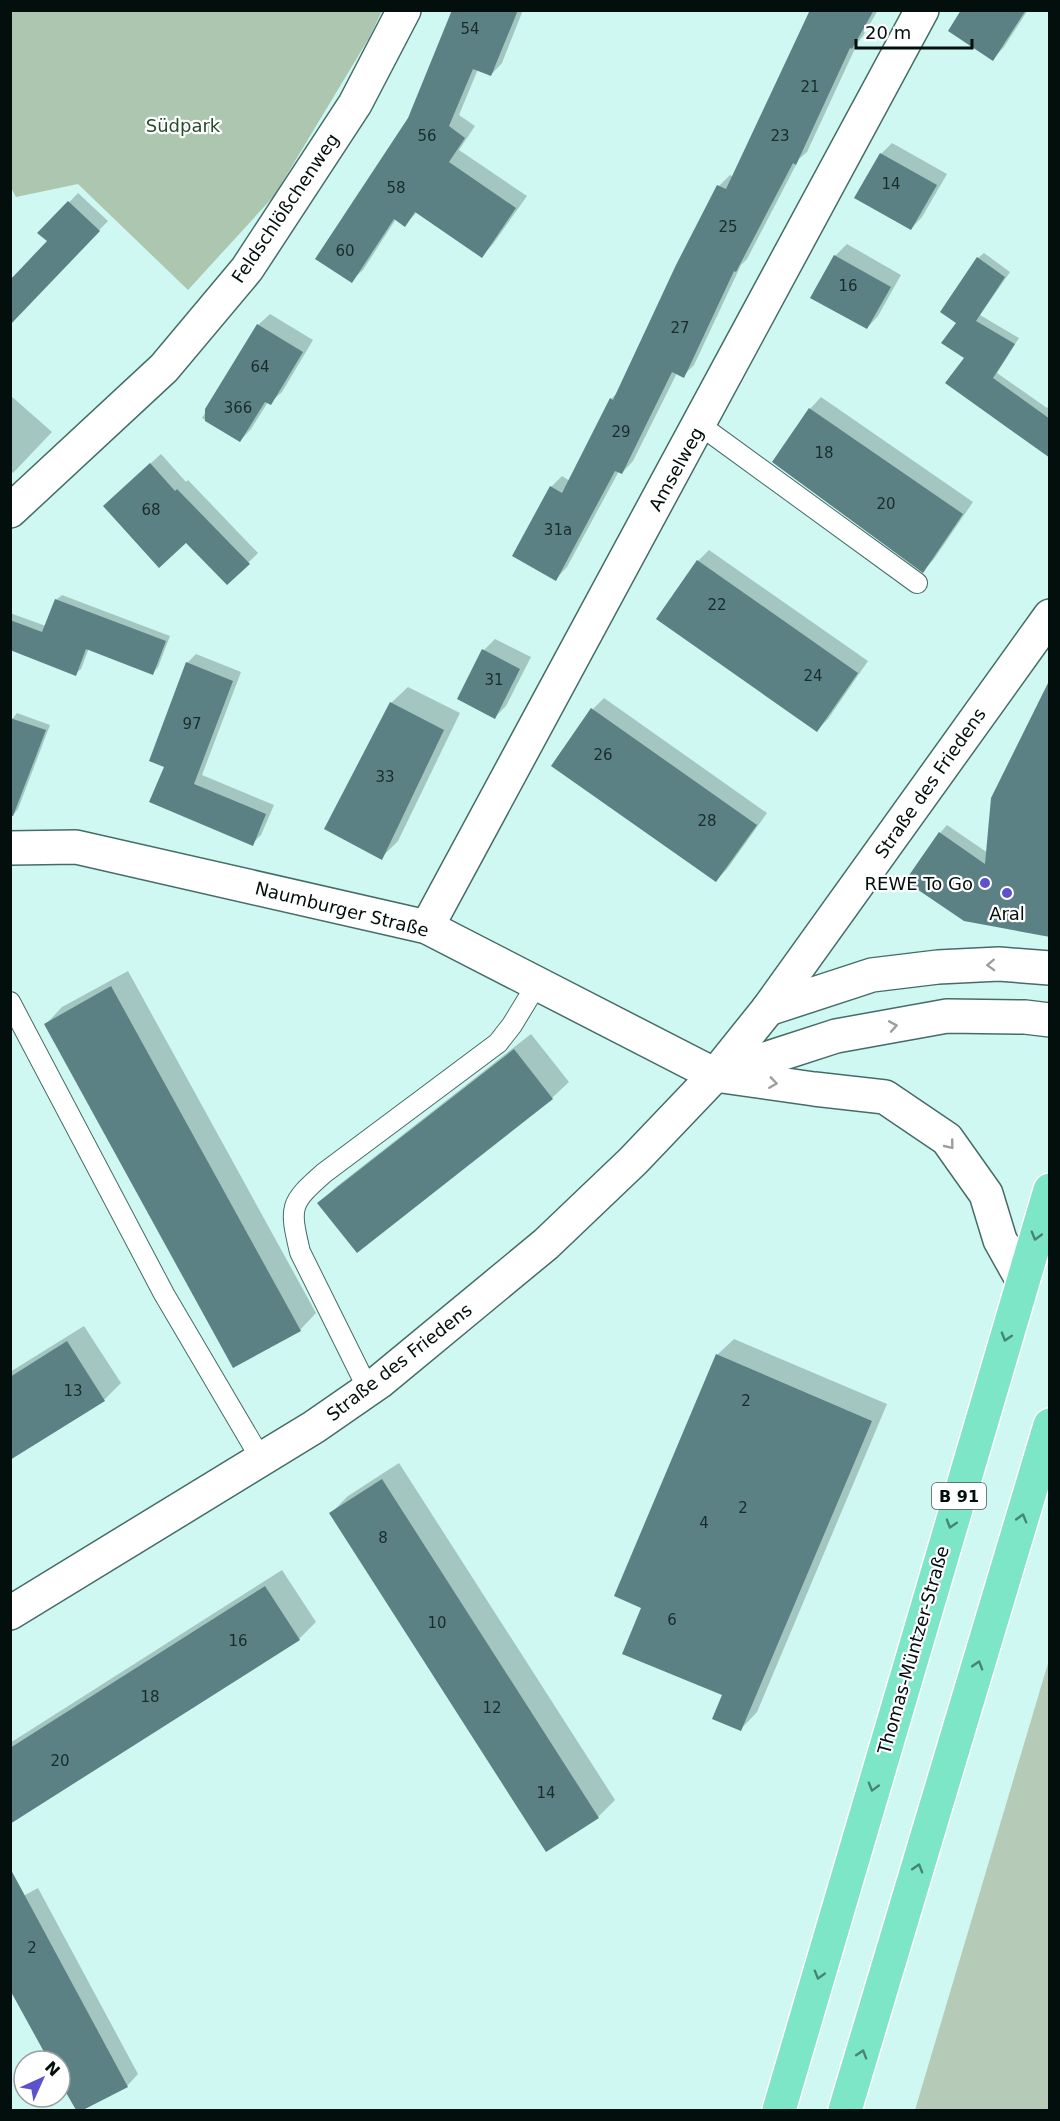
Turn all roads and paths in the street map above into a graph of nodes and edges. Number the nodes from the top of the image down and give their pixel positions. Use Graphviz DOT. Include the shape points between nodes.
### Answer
graph roads {
  1 [pos="404,10"];
  2 [pos="922,10"];
  3 [pos="700,425"];
  4 [pos="10,511"];
  5 [pos="917,583"];
  6 [pos="1050,616"];
  7 [pos="10,848"];
  8 [pos="427,927"];
  9 [pos="1050,968"];
  10 [pos="537,984"];
  11 [pos="10,1002"];
  12 [pos="768,1009"];
  13 [pos="1050,1020"];
  14 [pos="715,1075"];
  15 [pos="1050,1190"];
  16 [pos="1023,1281"];
  17 [pos="369,1389"];
  18 [pos="1050,1425"];
  19 [pos="261,1459"];
  20 [pos="10,1613"];
  21 [pos="779,2110"];
  22 [pos="845,2110"];
  1 -- 4 [label="street, Feldschlößchenweg" via="355,104 247,269 164,368"];
  2 -- 3 [label="street, Amselweg"];
  3 -- 5 [label="lane"];
  3 -- 8 [label="street, Amselweg"];
  6 -- 12 [label="street, Straße des Friedens"];
  7 -- 8 [label="street, Naumburger Straße" via="76,847"];
  8 -- 10 [label="street, Naumburger Straße"];
  9 -- 12 [label="street, one-way" via="999,964 872,975"];
  10 -- 14 [label="street, Naumburger Straße"];
  10 -- 17 [label="lane" via="498,1043 324,1173 300,1194 294,1206 294,1230 300,1252"];
  11 -- 19 [label="lane" via="164,1294"];
  12 -- 14 [label="street, Straße des Friedens"];
  14 -- 13 [label="street, Straße des Friedens, one-way" via="836,1036 947,1016"];
  14 -- 16 [label="street, one-way" via="885,1096 947,1139 986,1194 1000,1240"];
  14 -- 17 [label="street, Straße des Friedens" via="546,1244"];
  15 -- 16 [label="main road, Thomas-Müntzer-Straße / B 91, one-way"];
  16 -- 21 [label="main road, Thomas-Müntzer-Straße / B 91, one-way"];
  17 -- 19 [label="street, Straße des Friedens"];
  22 -- 18 [label="main road, one-way"];
  19 -- 20 [label="street, Straße des Friedens"];
}
